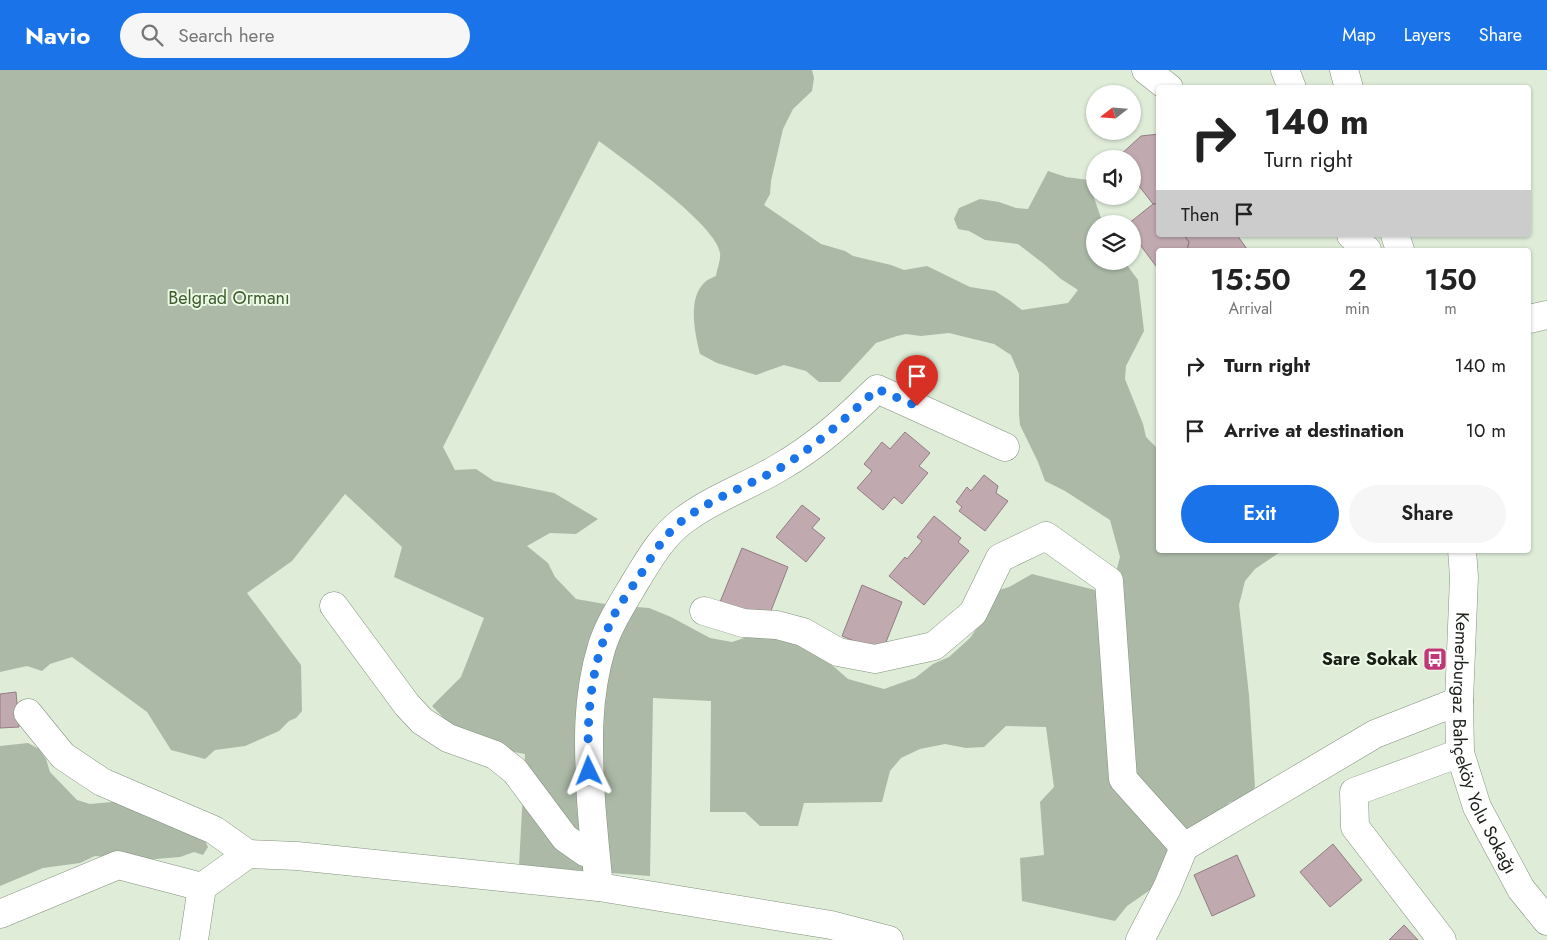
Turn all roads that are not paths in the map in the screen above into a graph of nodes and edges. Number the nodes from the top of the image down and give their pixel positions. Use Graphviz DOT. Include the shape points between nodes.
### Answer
graph roads {
  1 [pos="1146,70"];
  2 [pos="1285,70"];
  3 [pos="1344,70"];
  4 [pos="1165,85"];
  5 [pos="1291,85"];
  6 [pos="1348,85"];
  7 [pos="1353,237"];
  8 [pos="1365,248"];
  9 [pos="1547,315"];
  10 [pos="1531,319"];
  11 [pos="1005,447"];
  12 [pos="1462,553"];
  13 [pos="334,606"];
  14 [pos="704,611"];
  15 [pos="1458,702"];
  16 [pos="28,713"];
  17 [pos="1460,752"];
  18 [pos="1184,846"];
  19 [pos="248,854"];
  20 [pos="595,855"];
  21 [pos="202,887"];
  22 [pos="599,887"];
  23 [pos="0,914"];
  24 [pos="1547,921"];
  25 [pos="194,940"];
  26 [pos="889,940"];
  27 [pos="1140,940"];
  28 [pos="1442,940"];
  1 -- 4 [label="street"];
  2 -- 5 [label="street"];
  3 -- 6 [label="street"];
  7 -- 8 [label="street"];
  9 -- 10 [label="street"];
  11 -- 20 [label="street" via="877,389 834,429 780,468 682,521 654,552 614,615 602,645 589,709 588,755"];
  12 -- 15 [label="street, Kemerburgaz Bahçeköy Yolu Sokağı"];
  13 -- 20 [label="street" via="422,721 448,738 486,750 505,762 565,838"];
  14 -- 18 [label="street" via="743,623 777,625 803,632 838,652 875,659 926,648 934,646 973,613 1000,558 1046,536 1109,581 1123,779"];
  15 -- 17 [label="street, Kemerburgaz Bahçeköy Yolu Sokağı"];
  15 -- 18 [label="street" via="1375,734"];
  16 -- 19 [label="street" via="63,756 102,782 214,830"];
  17 -- 24 [label="street, Kemerburgaz Bahçeköy Yolu Sokağı" via="1477,807 1521,889"];
  17 -- 28 [label="street" via="1354,792 1355,827"];
  18 -- 27 [label="street"];
  19 -- 21 [label="street"];
  19 -- 22 [label="street" via="297,856"];
  20 -- 22 [label="street"];
  21 -- 23 [label="street" via="118,865"];
  21 -- 25 [label="street"];
  22 -- 26 [label="street" via="832,925"];
}
